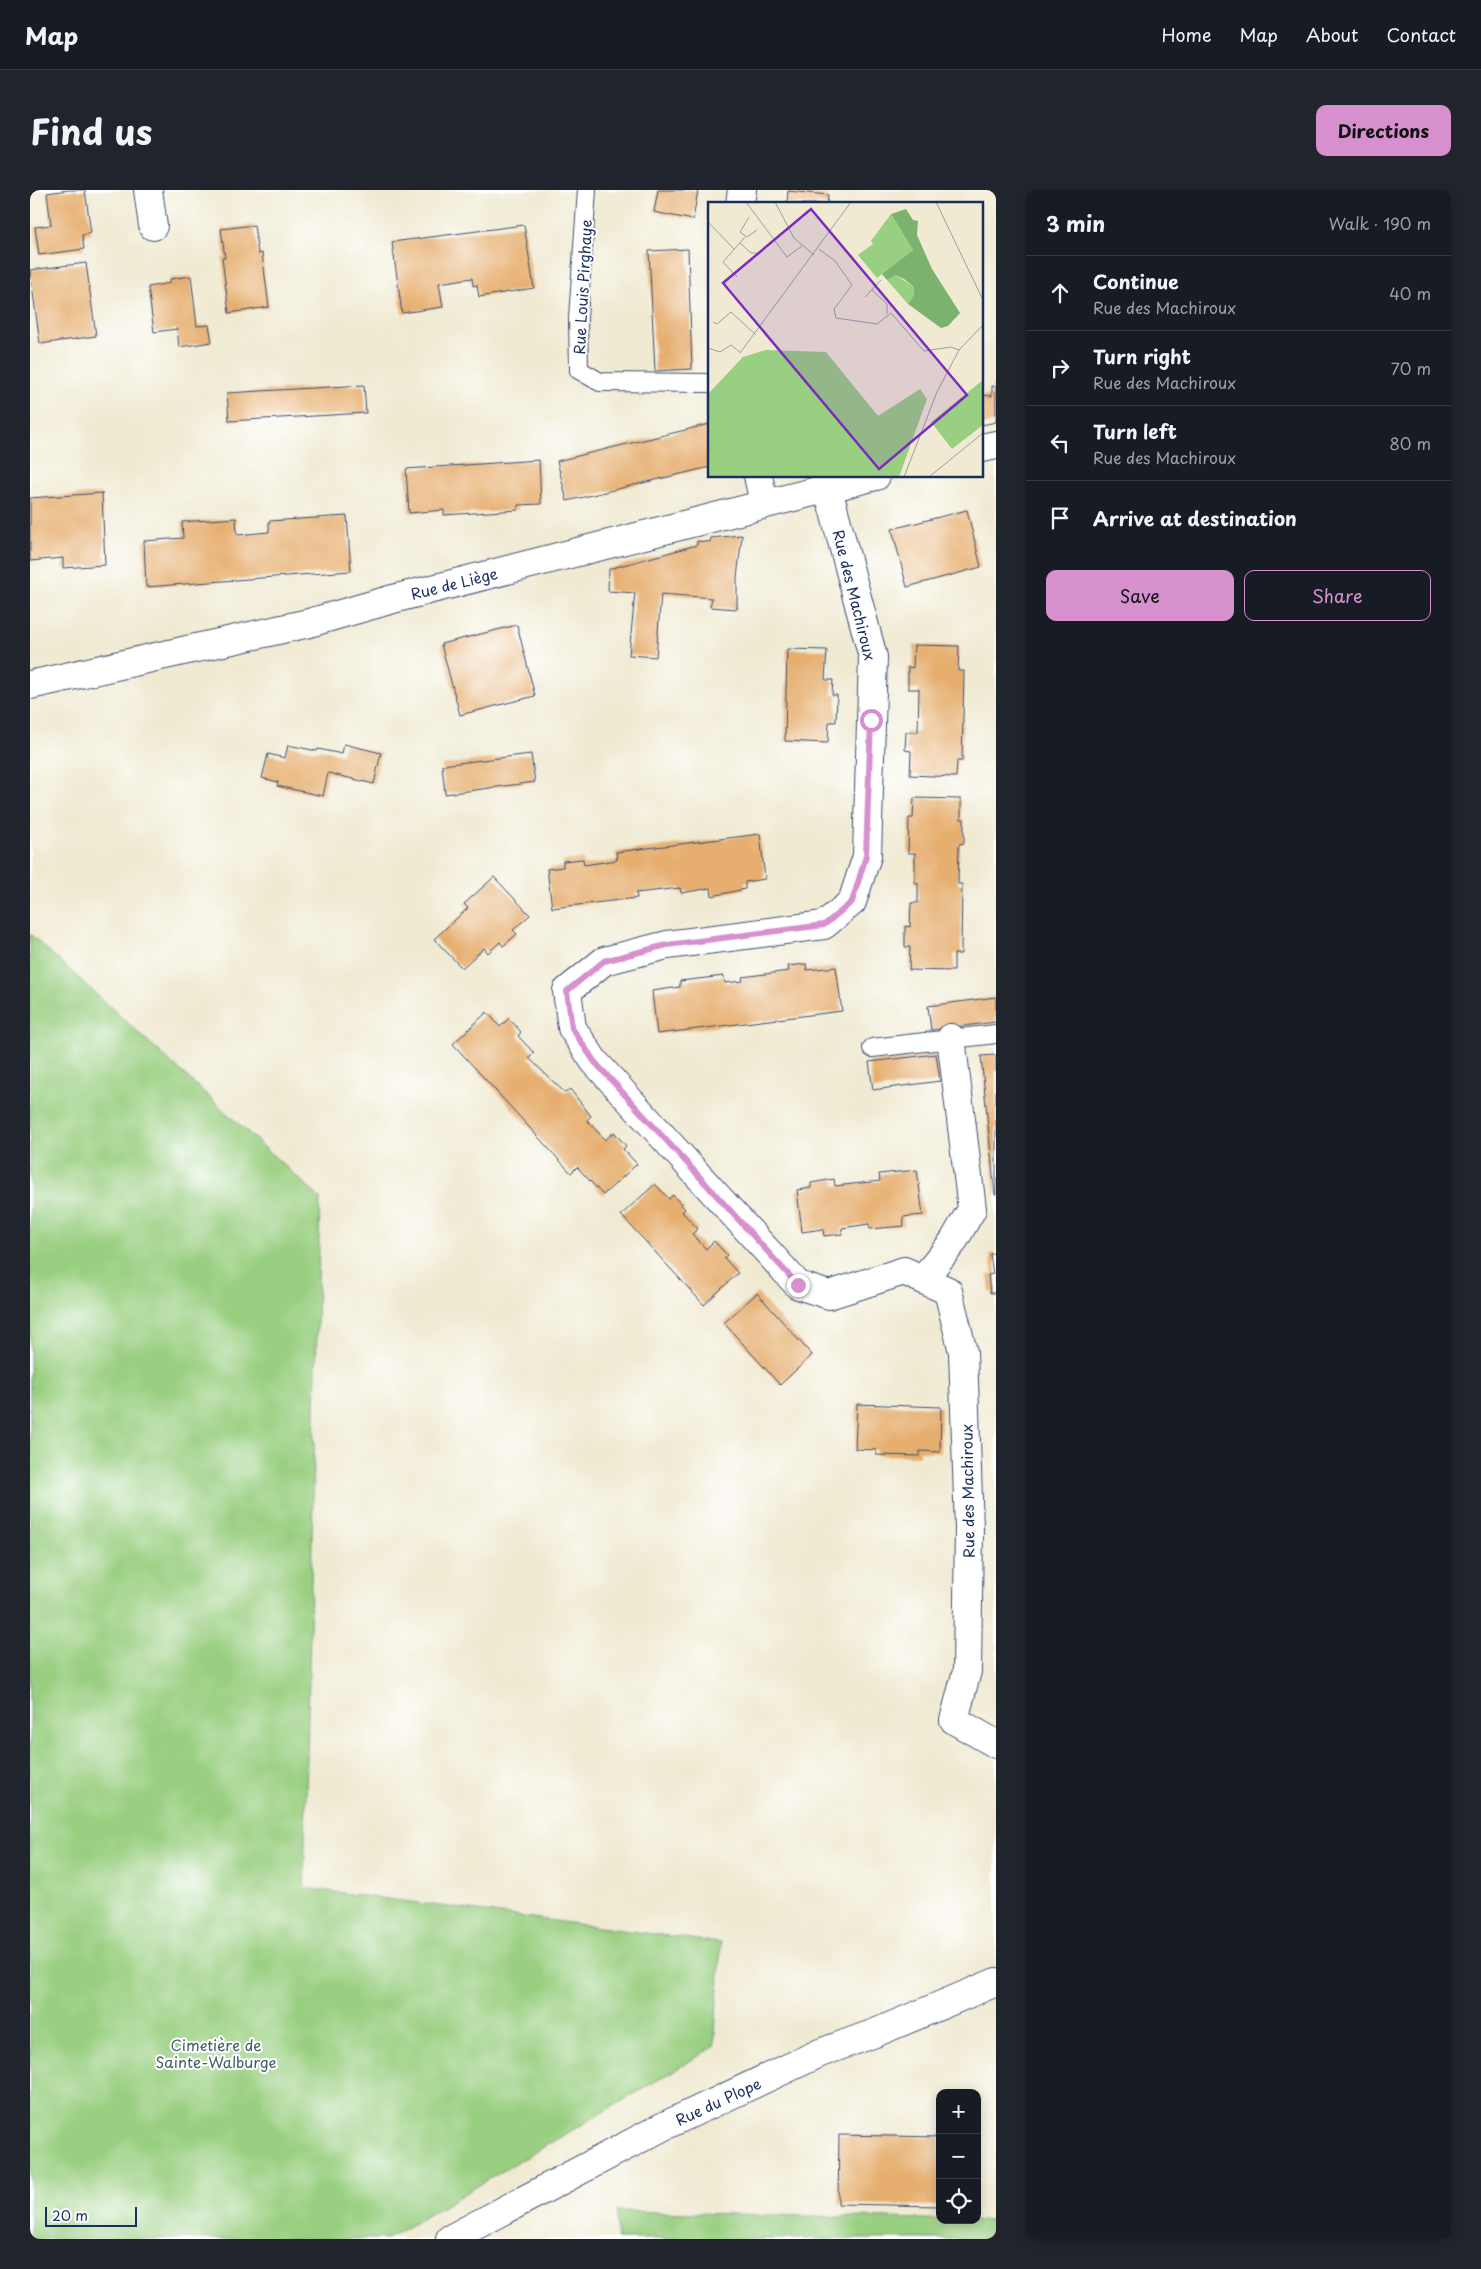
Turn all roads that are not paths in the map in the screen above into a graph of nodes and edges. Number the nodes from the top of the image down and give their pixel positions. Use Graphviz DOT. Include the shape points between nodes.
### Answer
graph roads {
  1 [pos="148,190"];
  2 [pos="587,190"];
  3 [pos="154,226"];
  4 [pos="708,383"];
  5 [pos="758,478"];
  6 [pos="869,478"];
  7 [pos="828,489"];
  8 [pos="764,503"];
  9 [pos="30,685"];
  10 [pos="996,1034"];
  11 [pos="951,1038"];
  12 [pos="872,1048"];
  13 [pos="923,1279"];
  14 [pos="996,1744"];
  15 [pos="996,1982"];
  16 [pos="450,2239"];
  1 -- 3 [label="street"];
  2 -- 4 [label="lane, Rue Louis Pirghaye" via="578,318 579,370 600,382"];
  5 -- 8 [label="street"];
  6 -- 7 [label="street, Rue de Liège"];
  7 -- 8 [label="street, Rue de Liège"];
  7 -- 13 [label="street, Rue des Machiroux" via="873,657 866,856 852,902 824,925 667,945 604,961 567,991 572,1028 594,1061 798,1285 829,1295 904,1271"];
  8 -- 9 [label="street, Rue de Liège" via="309,623"];
  10 -- 11 [label="lane"];
  11 -- 12 [label="lane"];
  11 -- 13 [label="street" via="972,1209 953,1242"];
  13 -- 14 [label="street, Rue des Machiroux" via="948,1291 963,1352 969,1530 967,1671 954,1720"];
  15 -- 16 [label="street, Rue du Plope" via="820,2053 662,2127"];
}
